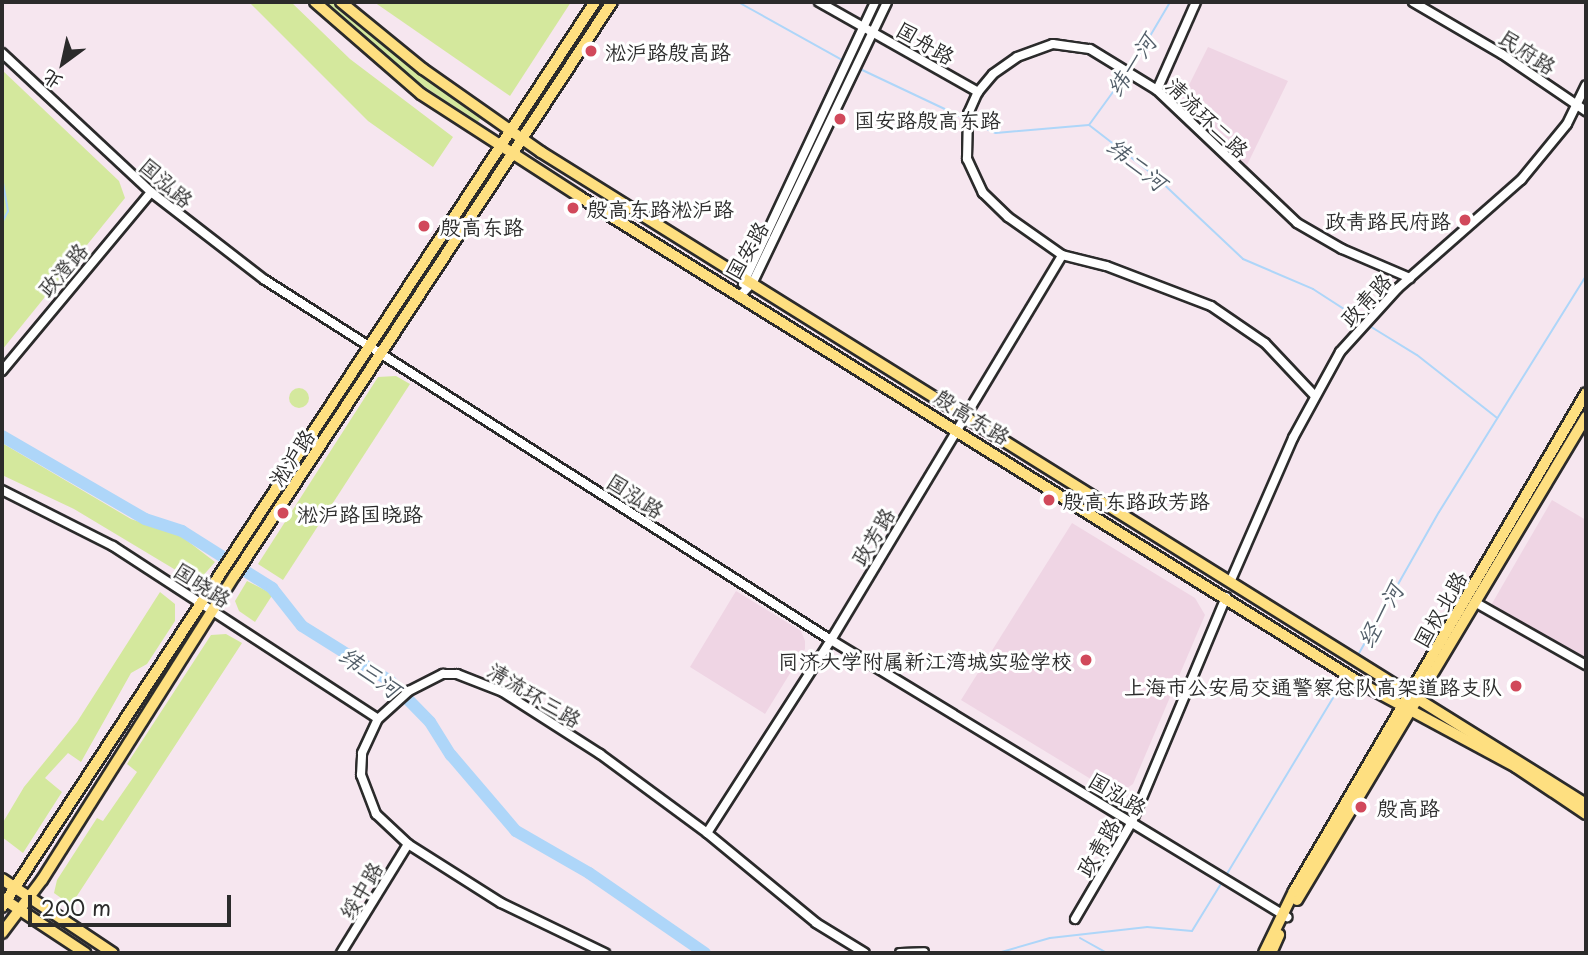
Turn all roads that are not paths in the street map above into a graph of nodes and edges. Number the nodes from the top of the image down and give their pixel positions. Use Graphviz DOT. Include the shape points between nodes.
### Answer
graph roads {
  1 [pos="315,2"];
  2 [pos="341,2"];
  3 [pos="595,2"];
  4 [pos="612,2"];
  5 [pos="819,2"];
  6 [pos="875,2"];
  7 [pos="887,2"];
  8 [pos="1196,2"];
  9 [pos="1413,2"];
  10 [pos="863,26"];
  11 [pos="873,31"];
  12 [pos="858,50"];
  13 [pos="2,54"];
  14 [pos="1586,85"];
  15 [pos="1157,90"];
  16 [pos="978,92"];
  17 [pos="1577,104"];
  18 [pos="1586,111"];
  19 [pos="510,130"];
  20 [pos="524,138"];
  21 [pos="499,145"];
  22 [pos="513,154"];
  23 [pos="151,192"];
  24 [pos="1062,255"];
  25 [pos="1410,278"];
  26 [pos="749,280"];
  27 [pos="739,297"];
  28 [pos="373,347"];
  29 [pos="382,353"];
  30 [pos="2,371"];
  31 [pos="1586,393"];
  32 [pos="1315,396"];
  33 [pos="967,416"];
  34 [pos="1586,417"];
  35 [pos="958,430"];
  36 [pos="2,490"];
  37 [pos="1231,580"];
  38 [pos="1226,597"];
  39 [pos="202,604"];
  40 [pos="1478,604"];
  41 [pos="212,610"];
  42 [pos="831,640"];
  43 [pos="1586,666"];
  44 [pos="1415,697"];
  45 [pos="1407,710"];
  46 [pos="378,719"];
  47 [pos="1586,804"];
  48 [pos="1586,814"];
  49 [pos="1132,822"];
  50 [pos="706,832"];
  51 [pos="408,844"];
  52 [pos="2,879"];
  53 [pos="16,888"];
  54 [pos="29,898"];
  55 [pos="3,902"];
  56 [pos="20,910"];
  57 [pos="1284,915"];
  58 [pos="1075,919"];
  59 [pos="2,933"];
  60 [pos="924,952"];
  61 [pos="85,953"];
  62 [pos="113,953"];
  63 [pos="341,953"];
  64 [pos="605,953"];
  65 [pos="865,953"];
  66 [pos="900,953"];
  67 [pos="1264,953"];
  68 [pos="1271,953"];
  1 -- 21 [label="main road, 殷高东路" via="421,93"];
  2 -- 19 [label="main road, 殷高东路" via="405,56"];
  3 -- 19 [label="main road, 淞沪路"];
  4 -- 20 [label="main road, 淞沪路"];
  5 -- 10 [label="street, 国舟路"];
  6 -- 10 [label="street, 国安路"];
  7 -- 11 [label="street, 国安路"];
  8 -- 15 [label="street"];
  9 -- 17 [label="street, 民府路"];
  10 -- 11 [label="street, 国舟路"];
  10 -- 12 [label="street, 国安路"];
  11 -- 12 [label="street, 国安路"];
  11 -- 16 [label="street, 国舟路"];
  12 -- 26 [label="street, 国安路"];
  13 -- 23 [label="street, 国泓路"];
  14 -- 17 [label="street, 政青路"];
  15 -- 16 [label="street, 清流环二路" via="1090,49 1053,44 1017,57"];
  15 -- 25 [label="street, 清流环二路" via="1297,223"];
  16 -- 24 [label="street, 清流环二路" via="968,114 967,159 988,200"];
  17 -- 18 [label="street, 民府路"];
  17 -- 25 [label="street, 政青路" via="1567,124 1521,180"];
  19 -- 20 [label="main road, 殷高东路"];
  19 -- 21 [label="main road, 淞沪路"];
  20 -- 22 [label="main road, 淞沪路"];
  20 -- 26 [label="main road, 殷高东路"];
  21 -- 22 [label="main road, 殷高东路"];
  21 -- 28 [label="main road, 淞沪路"];
  22 -- 27 [label="main road, 殷高东路"];
  22 -- 29 [label="main road, 淞沪路"];
  23 -- 28 [label="street, 国泓路" via="231,257"];
  23 -- 30 [label="street, 政澄路"];
  24 -- 32 [label="street, 清流环二路" via="1106,266 1210,306 1265,343"];
  24 -- 33 [label="street, 政芳路"];
  25 -- 32 [label="street, 政青路" via="1358,330"];
  26 -- 27 [label="street, 国安路"];
  26 -- 33 [label="main road, 殷高东路"];
  27 -- 35 [label="main road, 殷高东路"];
  28 -- 29 [label="street, 国泓路"];
  28 -- 39 [label="main road, 淞沪路"];
  29 -- 41 [label="main road, 淞沪路"];
  29 -- 42 [label="street, 国泓路"];
  31 -- 44 [label="main road, 国权北路"];
  32 -- 37 [label="street, 政青路"];
  33 -- 35 [label="street, 政芳路"];
  33 -- 37 [label="main road, 殷高东路"];
  34 -- 40 [label="main road, 国权北路"];
  35 -- 38 [label="main road, 殷高东路"];
  35 -- 42 [label="street, 政芳路"];
  36 -- 39 [label="street, 国晓路" via="79,526"];
  37 -- 44 [label="main road, 殷高东路"];
  38 -- 45 [label="main road, 殷高东路"];
  38 -- 49 [label="street, 政青路"];
  39 -- 41 [label="street, 国晓路"];
  39 -- 53 [label="main road, 淞沪路"];
  40 -- 43 [label="street"];
  40 -- 44 [label="main road, 国权北路"];
  41 -- 46 [label="street, 国晓路"];
  41 -- 54 [label="main road, 淞沪路"];
  42 -- 49 [label="street, 国泓路"];
  42 -- 50 [label="street, 政芳路"];
  44 -- 45 [label="main road, 国权北路"];
  44 -- 47 [label="main road"];
  45 -- 48 [label="main road" via="1516,767"];
  45 -- 57 [label="main road, 国权北路"];
  46 -- 50 [label="street, 清流环三路" via="425,681 457,674 503,692 600,754"];
  46 -- 51 [label="street, 清流环三路" via="362,753 361,775 376,814"];
  49 -- 57 [label="street, 国泓路"];
  49 -- 58 [label="street, 政青路"];
  50 -- 65 [label="street, 清流环三路" via="816,923"];
  51 -- 63 [label="street, 绥中路"];
  51 -- 64 [label="street, 清流环三路" via="501,903"];
  52 -- 53 [label="main road"];
  53 -- 54 [label="main road"];
  53 -- 55 [label="main road, 淞沪路"];
  54 -- 56 [label="main road, 淞沪路"];
  54 -- 62 [label="main road"];
  55 -- 56 [label="main road"];
  56 -- 59 [label="main road, 淞沪路"];
  56 -- 61 [label="main road"];
  57 -- 67 [label="main road, 国权北路"];
  57 -- 68 [label="main road, 国权北路"];
  60 -- 66 [label="street"];
}
